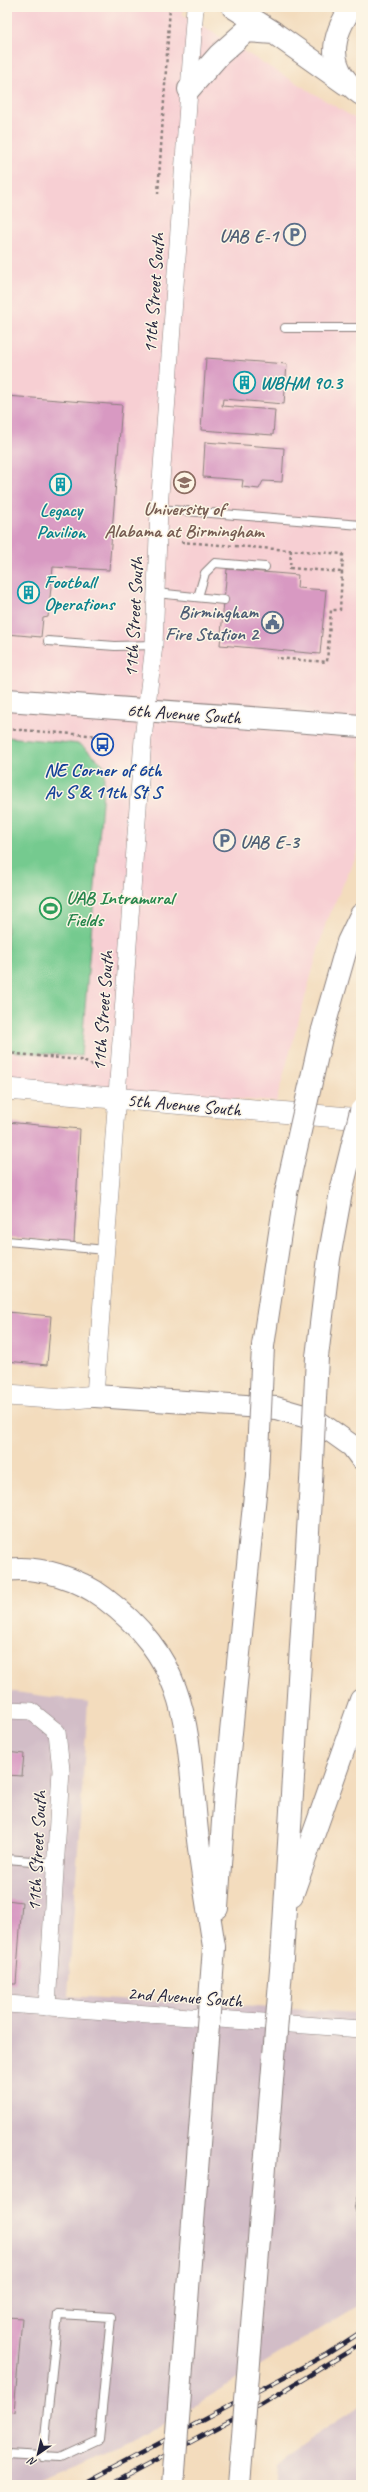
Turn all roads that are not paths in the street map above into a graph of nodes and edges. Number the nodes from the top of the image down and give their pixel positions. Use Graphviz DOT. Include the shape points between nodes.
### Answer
graph roads {
  1 [pos="195,7"];
  2 [pos="233,7"];
  3 [pos="352,7"];
  4 [pos="274,33"];
  5 [pos="189,89"];
  6 [pos="354,89"];
  7 [pos="285,328"];
  8 [pos="361,328"];
  9 [pos="159,509"];
  10 [pos="361,525"];
  11 [pos="265,567"];
  12 [pos="156,593"];
  13 [pos="198,597"];
  14 [pos="224,600"];
  15 [pos="48,641"];
  16 [pos="154,645"];
  17 [pos="7,700"];
  18 [pos="147,712"];
  19 [pos="361,726"];
  20 [pos="361,915"];
  21 [pos="7,1089"];
  22 [pos="116,1098"];
  23 [pos="361,1111"];
  24 [pos="361,1119"];
  25 [pos="7,1241"];
  26 [pos="106,1250"];
  27 [pos="7,1395"];
  28 [pos="95,1396"];
  29 [pos="361,1458"];
  30 [pos="7,1570"];
  31 [pos="361,1700"];
  32 [pos="7,1710"];
  33 [pos="7,1859"];
  34 [pos="56,1863"];
  35 [pos="283,1919"];
  36 [pos="214,1947"];
  37 [pos="7,2004"];
  38 [pos="47,2007"];
  39 [pos="361,2029"];
  40 [pos="361,2199"];
  41 [pos="361,2213"];
  42 [pos="7,2454"];
  43 [pos="43,2457"];
  44 [pos="173,2485"];
  45 [pos="239,2485"];
  1 -- 5 [label="street, 11th Street South"];
  2 -- 4 [label="main road"];
  3 -- 6 [label="main road" via="335,44 335,61"];
  4 -- 5 [label="main road" via="246,31 219,55"];
  4 -- 6 [label="main road"];
  5 -- 9 [label="street, 11th Street South"];
  7 -- 8 [label="lane"];
  9 -- 10 [label="lane"];
  9 -- 12 [label="street, 11th Street South"];
  11 -- 13 [label="lane" via="216,563 205,573"];
  12 -- 13 [label="lane"];
  12 -- 16 [label="street, 11th Street South"];
  13 -- 14 [label="lane"];
  15 -- 16 [label="lane" via="115,646"];
  16 -- 18 [label="street, 11th Street South"];
  17 -- 18 [label="main road, 6th Avenue South"];
  18 -- 19 [label="main road, 6th Avenue South"];
  18 -- 22 [label="street, 11th Street South"];
  20 -- 36 [label="main road, bridge" via="348,942 322,1033 286,1193 263,1346 257,1475 225,1792"];
  21 -- 22 [label="street, 5th Avenue South"];
  22 -- 24 [label="street, 5th Avenue South"];
  22 -- 26 [label="street, 11th Street South"];
  23 -- 35 [label="main road, bridge" via="341,1192 329,1258 317,1357"];
  25 -- 26 [label="lane"];
  26 -- 28 [label="street, 11th Street South"];
  27 -- 28 [label="street" via="65,1399"];
  28 -- 29 [label="main road" via="276,1408 314,1419 352,1446"];
  30 -- 36 [label="main road" via="26,1569 74,1580 96,1592 139,1628 166,1665 181,1703 190,1750 196,1823"];
  31 -- 35 [label="main road"];
  32 -- 34 [label="street, 11th Street South" via="31,1711 57,1732 61,1770"];
  33 -- 34 [label="lane"];
  34 -- 38 [label="street, 11th Street South"];
  35 -- 45 [label="main road, bridge" via="282,1958"];
  36 -- 44 [label="main road, bridge"];
  37 -- 38 [label="street, 2nd Avenue South"];
  38 -- 39 [label="street, 2nd Avenue South"];
  40 -- 41 [label="lane"];
  42 -- 43 [label="lane"];
  43 -- 43 [label="lane" via="58,2314 111,2317 99,2439 60,2457"];
}
